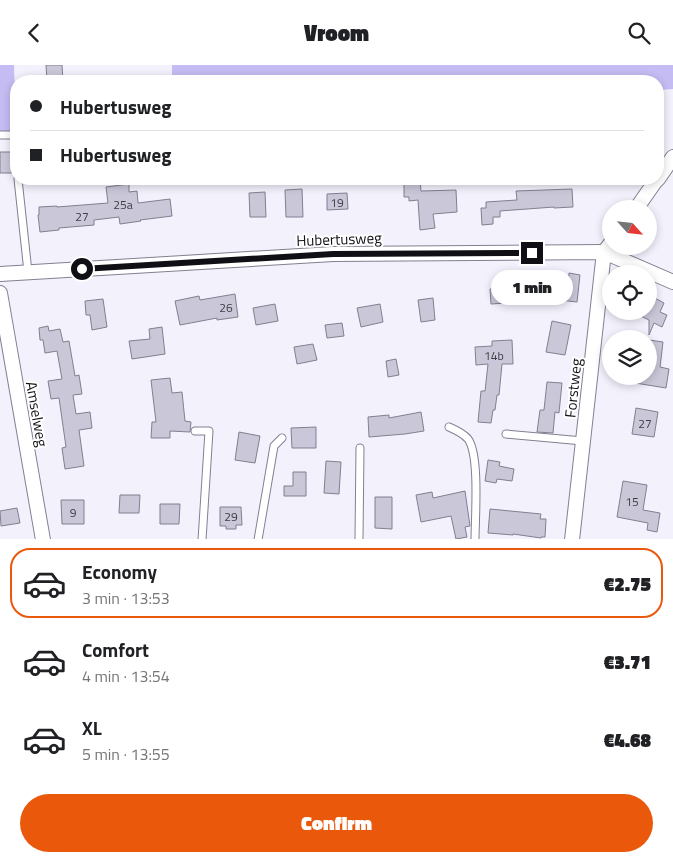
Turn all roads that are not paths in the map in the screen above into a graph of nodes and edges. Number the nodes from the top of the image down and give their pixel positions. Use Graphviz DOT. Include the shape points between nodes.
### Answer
graph roads {
  1 [pos="673,157"];
  2 [pos="664,169"];
  3 [pos="19,185"];
  4 [pos="653,185"];
  5 [pos="642,200"];
  6 [pos="602,248"];
  7 [pos="607,255"];
  8 [pos="621,255"];
  9 [pos="28,272"];
  10 [pos="0,274"];
  11 [pos="673,282"];
  12 [pos="0,293"];
  13 [pos="449,427"];
  14 [pos="195,431"];
  15 [pos="506,434"];
  16 [pos="282,438"];
  17 [pos="583,441"];
  18 [pos="360,448"];
  19 [pos="43,539"];
  20 [pos="202,539"];
  21 [pos="258,539"];
  22 [pos="359,539"];
  23 [pos="475,539"];
  24 [pos="572,539"];
  1 -- 2 [label="street"];
  3 -- 9 [label="lane"];
  4 -- 5 [label="street"];
  6 -- 9 [label="street, Hubertusweg" via="333,254"];
  7 -- 17 [label="street, Forstweg"];
  8 -- 11 [label="street, Hubertusweg"];
  9 -- 10 [label="street, Hubertusweg"];
  12 -- 19 [label="street, Amselweg"];
  13 -- 23 [label="lane" via="462,433 469,441 474,457"];
  14 -- 20 [label="lane" via="209,431"];
  15 -- 17 [label="lane"];
  16 -- 21 [label="lane" via="274,446"];
  17 -- 24 [label="street, Forstweg"];
  18 -- 22 [label="lane"];
}
